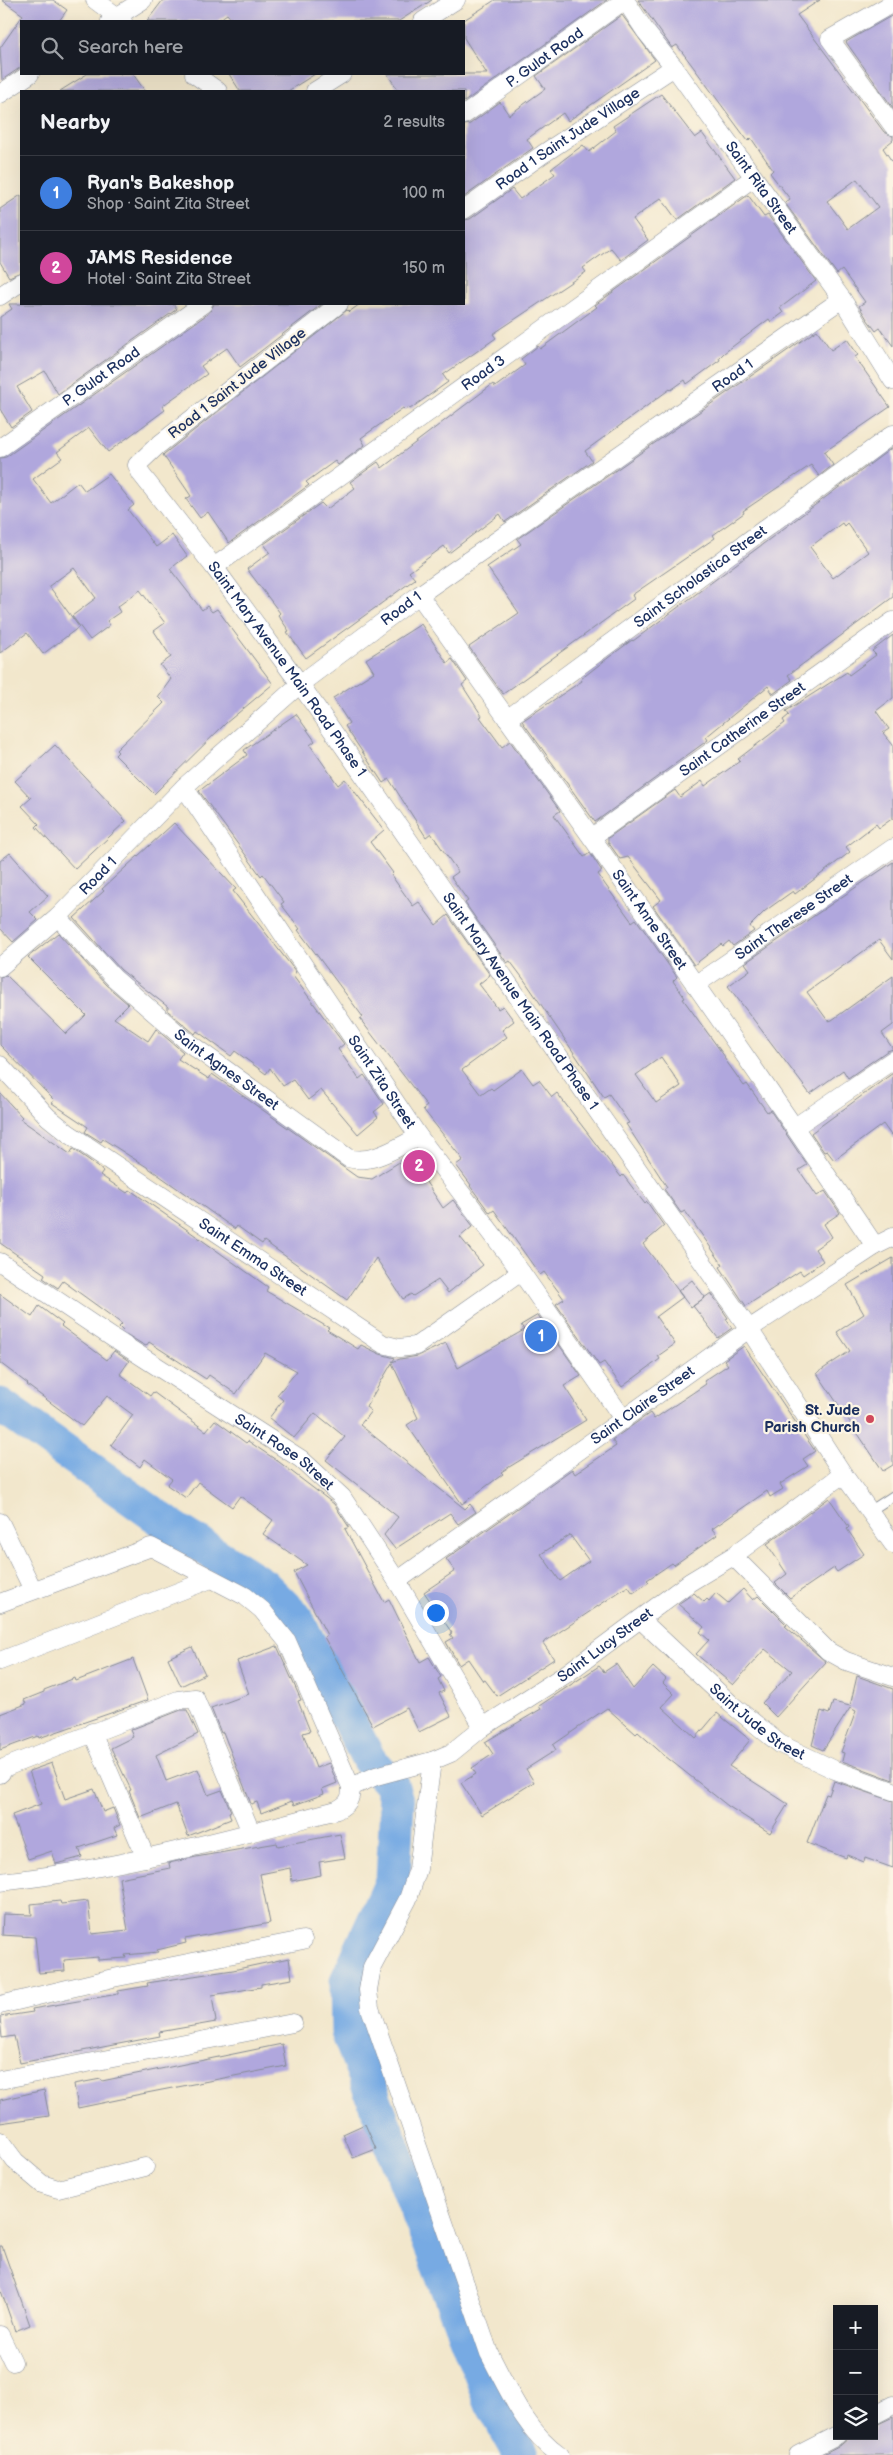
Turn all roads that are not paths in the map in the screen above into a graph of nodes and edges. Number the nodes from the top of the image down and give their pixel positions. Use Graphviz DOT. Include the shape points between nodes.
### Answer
graph roads {
  1 [pos="95,0"];
  2 [pos="143,0"];
  3 [pos="456,0"];
  4 [pos="625,0"];
  5 [pos="893,3"];
  6 [pos="116,20"];
  7 [pos="425,20"];
  8 [pos="674,67"];
  9 [pos="28,75"];
  10 [pos="195,75"];
  11 [pos="340,75"];
  12 [pos="217,90"];
  13 [pos="316,90"];
  14 [pos="0,94"];
  15 [pos="465,114"];
  16 [pos="893,126"];
  17 [pos="754,178"];
  18 [pos="465,209"];
  19 [pos="20,283"];
  20 [pos="0,296"];
  21 [pos="842,299"];
  22 [pos="202,305"];
  23 [pos="338,305"];
  24 [pos="893,380"];
  25 [pos="893,434"];
  26 [pos="0,448"];
  27 [pos="137,465"];
  28 [pos="214,567"];
  29 [pos="420,595"];
  30 [pos="893,621"];
  31 [pos="300,684"];
  32 [pos="508,719"];
  33 [pos="184,787"];
  34 [pos="592,837"];
  35 [pos="893,848"];
  36 [pos="58,917"];
  37 [pos="0,967"];
  38 [pos="695,985"];
  39 [pos="893,1060"];
  40 [pos="0,1065"];
  41 [pos="795,1127"];
  42 [pos="419,1137"];
  43 [pos="893,1237"];
  44 [pos="875,1246"];
  45 [pos="0,1262"];
  46 [pos="521,1272"];
  47 [pos="748,1329"];
  48 [pos="624,1420"];
  49 [pos="843,1474"];
  50 [pos="893,1496"];
  51 [pos="870,1511"];
  52 [pos="0,1522"];
  53 [pos="893,1544"];
  54 [pos="733,1556"];
  55 [pos="211,1579"];
  56 [pos="397,1581"];
  57 [pos="33,1590"];
  58 [pos="0,1603"];
  59 [pos="641,1620"];
  60 [pos="0,1661"];
  61 [pos="893,1677"];
  62 [pos="483,1728"];
  63 [pos="92,1732"];
  64 [pos="432,1761"];
  65 [pos="0,1774"];
  66 [pos="351,1787"];
  67 [pos="893,1791"];
  68 [pos="251,1832"];
  69 [pos="146,1858"];
  70 [pos="0,1882"];
  71 [pos="303,1940"];
  72 [pos="0,2005"];
  73 [pos="293,2024"];
  74 [pos="0,2080"];
  75 [pos="0,2140"];
  76 [pos="145,2167"];
  77 [pos="0,2336"];
  78 [pos="13,2362"];
  79 [pos="893,2405"];
  80 [pos="878,2413"];
  81 [pos="833,2437"];
  82 [pos="560,2455"];
  83 [pos="798,2455"];
  1 -- 6 [label="street"];
  2 -- 6 [label="street"];
  3 -- 7 [label="street"];
  4 -- 8 [label="street, Saint Rita Street"];
  4 -- 15 [label="street, P. Gulot Road"];
  5 -- 16 [label="street" via="830,39"];
  8 -- 17 [label="street, Saint Rita Street"];
  8 -- 18 [label="street, Road 1 Saint Jude Village"];
  9 -- 14 [label="street"];
  10 -- 12 [label="street"];
  11 -- 13 [label="street"];
  17 -- 21 [label="street, Saint Rita Street"];
  17 -- 28 [label="street, Road 3"];
  19 -- 20 [label="street"];
  21 -- 24 [label="street, Saint Rita Street"];
  21 -- 29 [label="street, Road 1"];
  22 -- 26 [label="street, P. Gulot Road"];
  23 -- 27 [label="street, Road 1 Saint Jude Village"];
  25 -- 32 [label="street, Saint Scholastica Street"];
  27 -- 28 [label="street, Saint Mary Avenue Main Road Phase 1"];
  28 -- 31 [label="street, Saint Mary Avenue Main Road Phase 1"];
  29 -- 31 [label="street, Road 1"];
  29 -- 32 [label="street, Saint Anne Street"];
  30 -- 34 [label="street, Saint Catherine Street"];
  31 -- 33 [label="street, Road 1"];
  31 -- 47 [label="street, Saint Mary Avenue Main Road Phase 1"];
  32 -- 34 [label="street, Saint Anne Street"];
  33 -- 36 [label="street, Road 1"];
  33 -- 42 [label="street, Saint Zita Street"];
  34 -- 38 [label="street, Saint Anne Street"];
  35 -- 38 [label="street, Saint Therese Street"];
  36 -- 37 [label="street, Road 1"];
  36 -- 42 [label="street, Saint Agnes Street" via="114,978 189,1043 348,1158 359,1161 374,1158"];
  38 -- 41 [label="street, Saint Anne Street"];
  39 -- 41 [label="street"];
  40 -- 46 [label="street, Saint Emma Street" via="48,1117 68,1133 383,1344 399,1348 416,1346"];
  41 -- 44 [label="street, Saint Anne Street"];
  42 -- 46 [label="street, Saint Zita Street"];
  43 -- 44 [label="street, Saint Claire Street"];
  44 -- 47 [label="street, Saint Claire Street"];
  45 -- 56 [label="street, Saint Rose Street" via="301,1459 342,1497"];
  46 -- 48 [label="street, Saint Zita Street"];
  47 -- 48 [label="street, Saint Claire Street"];
  47 -- 49 [label="street, Saint Mary Avenue Main Road Phase 1"];
  48 -- 56 [label="street, Saint Claire Street"];
  49 -- 51 [label="street, Saint Mary Avenue Main Road Phase 1"];
  49 -- 54 [label="street, Saint Lucy Street"];
  50 -- 51 [label="lane"];
  51 -- 53 [label="street, Saint Mary Avenue Main Road Phase 1"];
  52 -- 57 [label="street"];
  54 -- 59 [label="street, Saint Lucy Street" via="690,1582"];
  54 -- 61 [label="street" via="828,1651 846,1661"];
  55 -- 57 [label="street" via="151,1547"];
  55 -- 60 [label="street"];
  55 -- 66 [label="street" via="245,1596 262,1610 287,1641"];
  56 -- 62 [label="street, Saint Rose Street"];
  57 -- 58 [label="street"];
  59 -- 62 [label="street, Saint Lucy Street"];
  59 -- 67 [label="street, Saint Jude Street" via="731,1704 780,1744 835,1770"];
  62 -- 64 [label="street, Saint Lucy Street" via="451,1753"];
  63 -- 65 [label="street" via="6,1768"];
  63 -- 68 [label="street" via="178,1700 195,1698"];
  63 -- 69 [label="street"];
  64 -- 66 [label="street, Saint Lucy Street" via="376,1776"];
  64 -- 82 [label="street" via="418,1869 408,1899 372,1967 368,1990 370,2008 489,2353 513,2400 532,2428 547,2446"];
  66 -- 68 [label="street" via="348,1804 337,1810"];
  68 -- 69 [label="street"];
  69 -- 70 [label="street" via="60,1876"];
  71 -- 72 [label="street" via="113,1978"];
  73 -- 74 [label="street"];
  75 -- 76 [label="street" via="15,2161 42,2184 58,2189"];
  77 -- 78 [label="street"];
  79 -- 80 [label="street"];
  81 -- 83 [label="street"];
}
